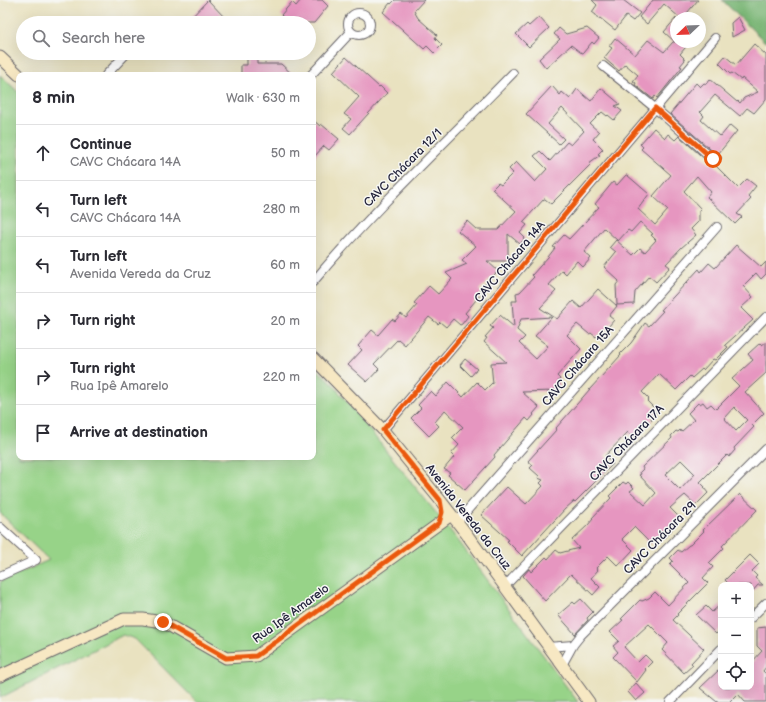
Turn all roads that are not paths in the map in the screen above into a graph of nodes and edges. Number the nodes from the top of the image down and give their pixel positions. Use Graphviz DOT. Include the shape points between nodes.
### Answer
graph roads {
  1 [pos="351,32"];
  2 [pos="716,38"];
  3 [pos="0,57"];
  4 [pos="120,60"];
  5 [pos="603,66"];
  6 [pos="16,72"];
  7 [pos="109,72"];
  8 [pos="314,72"];
  9 [pos="513,73"];
  10 [pos="655,108"];
  11 [pos="713,159"];
  12 [pos="718,227"];
  13 [pos="316,278"];
  14 [pos="766,317"];
  15 [pos="316,361"];
  16 [pos="383,430"];
  17 [pos="766,449"];
  18 [pos="440,500"];
  19 [pos="454,518"];
  20 [pos="436,526"];
  21 [pos="0,527"];
  22 [pos="465,532"];
  23 [pos="0,576"];
  24 [pos="505,586"];
  25 [pos="766,603"];
  26 [pos="754,615"];
  27 [pos="573,645"];
  28 [pos="548,647"];
  29 [pos="718,652"];
  30 [pos="562,665"];
  31 [pos="0,676"];
  32 [pos="589,702"];
  33 [pos="670,702"];
  1 -- 1 [label="street" via="348,25 353,15 369,15 368,30 362,35"];
  1 -- 8 [label="street"];
  2 -- 10 [label="street, CAVC Chácara 14A"];
  3 -- 6 [label="street"];
  4 -- 7 [label="street"];
  5 -- 10 [label="street"];
  9 -- 13 [label="street, CAVC Chácara 12/1" via="380,207"];
  10 -- 11 [label="street"];
  10 -- 16 [label="street, CAVC Chácara 14A"];
  12 -- 19 [label="street, CAVC Chácara 15A"];
  14 -- 24 [label="street, CAVC Chácara 17A"];
  15 -- 16 [label="street, Avenida Vereda da Cruz"];
  16 -- 18 [label="street, Avenida Vereda da Cruz"];
  17 -- 27 [label="street, CAVC Chácara 29"];
  18 -- 19 [label="street, Avenida Vereda da Cruz"];
  18 -- 20 [label="street" via="442,512"];
  19 -- 20 [label="street, Rua Ipê Amarelo"];
  19 -- 22 [label="street, Avenida Vereda da Cruz"];
  20 -- 22 [label="street"];
  20 -- 31 [label="street, Rua Ipê Amarelo" via="256,656 226,658 163,622 143,618 124,619"];
  21 -- 23 [label="street" via="36,560"];
  22 -- 24 [label="street, Avenida Vereda da Cruz"];
  24 -- 28 [label="street, Avenida Vereda da Cruz"];
  25 -- 26 [label="street"];
  27 -- 28 [label="street"];
  27 -- 30 [label="street, CAVC Chácara 29"];
  28 -- 30 [label="street, Avenida Vereda da Cruz"];
  29 -- 33 [label="street"];
  30 -- 32 [label="street, Avenida Vereda da Cruz"];
}
